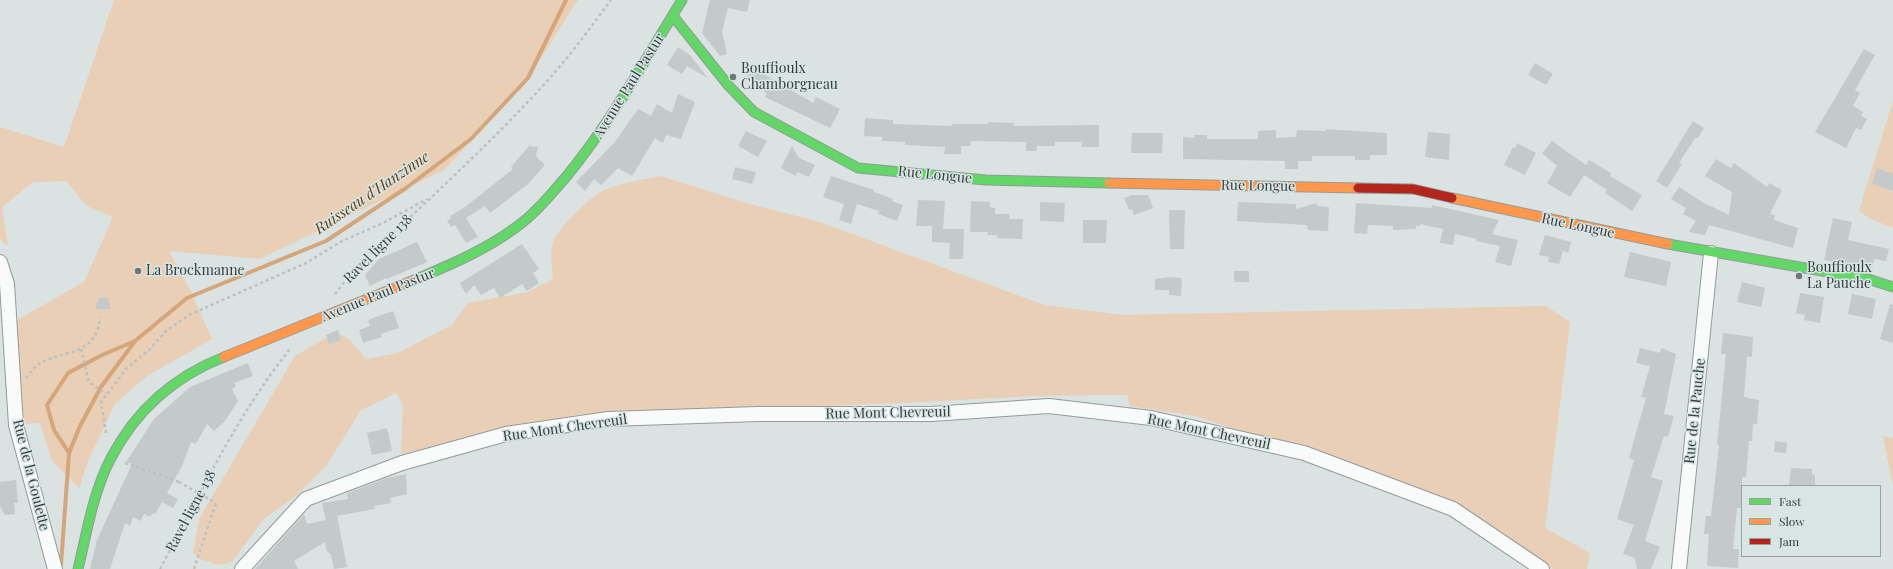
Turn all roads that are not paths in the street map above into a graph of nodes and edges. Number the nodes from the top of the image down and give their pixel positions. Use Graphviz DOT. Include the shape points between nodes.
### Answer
graph roads {
  1 [pos="682,0"];
  2 [pos="673,16"];
  3 [pos="1711,253"];
  4 [pos="0,262"];
  5 [pos="1892,283"];
  6 [pos="55,569"];
  7 [pos="78,569"];
  8 [pos="242,569"];
  9 [pos="1542,569"];
  10 [pos="1679,569"];
  1 -- 2 [label="street, Avenue Paul Pastur"];
  2 -- 3 [label="street, Rue Longue" via="728,85 754,112 858,168 986,180 1413,189"];
  2 -- 7 [label="street, Avenue Paul Pastur" via="611,117 578,162 543,204 515,228 470,256 211,362 174,382 134,420 110,459 95,499"];
  3 -- 5 [label="street, Rue Longue"];
  3 -- 10 [label="street, Rue de la Pauche"];
  4 -- 6 [label="street, Rue de la Goulette" via="7,284 16,424"];
  8 -- 9 [label="street, Rue Mont Chevreuil" via="306,499 402,463 506,434 608,419 758,414 931,414 1049,406 1151,418 1304,453 1453,509"];
}
